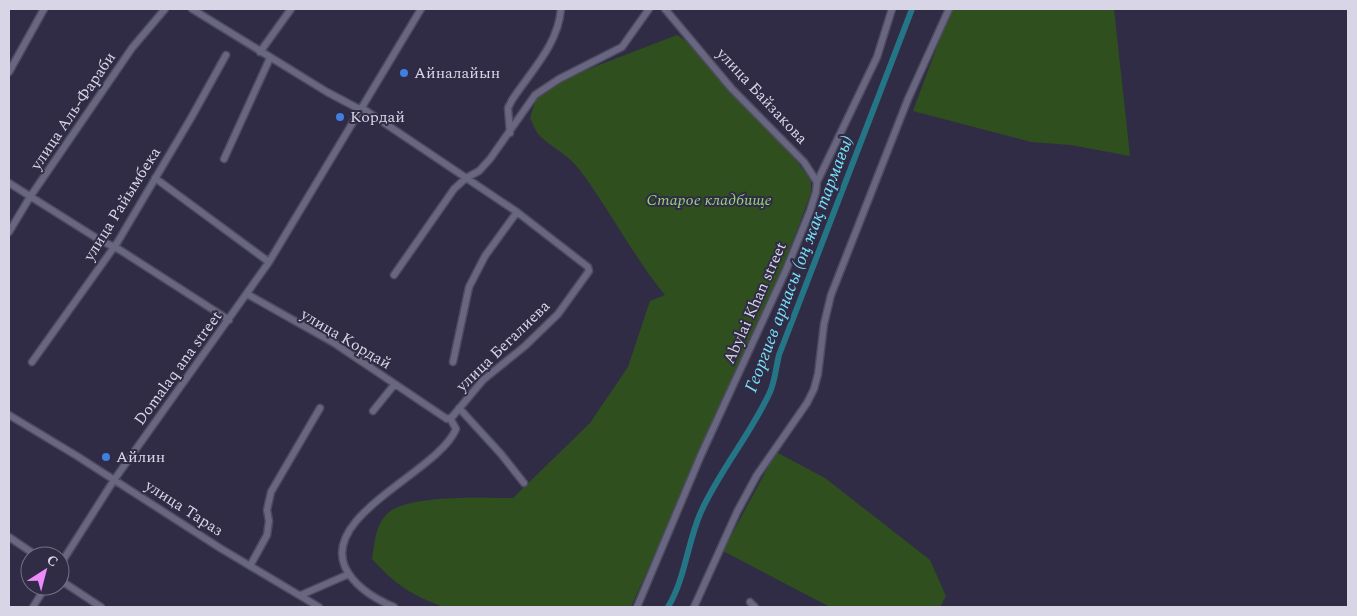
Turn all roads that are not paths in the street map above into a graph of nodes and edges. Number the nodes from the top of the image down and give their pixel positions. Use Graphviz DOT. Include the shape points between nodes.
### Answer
graph roads {
  1 [pos="44,9"];
  2 [pos="165,9"];
  3 [pos="192,9"];
  4 [pos="291,9"];
  5 [pos="421,9"];
  6 [pos="560,9"];
  7 [pos="649,9"];
  8 [pos="666,9"];
  9 [pos="892,9"];
  10 [pos="949,9"];
  11 [pos="260,52"];
  12 [pos="226,55"];
  13 [pos="270,58"];
  14 [pos="9,72"];
  15 [pos="362,109"];
  16 [pos="510,132"];
  17 [pos="224,159"];
  18 [pos="155,178"];
  19 [pos="466,178"];
  20 [pos="817,182"];
  21 [pos="9,183"];
  22 [pos="30,197"];
  23 [pos="517,212"];
  24 [pos="9,232"];
  25 [pos="114,246"];
  26 [pos="268,262"];
  27 [pos="394,275"];
  28 [pos="247,294"];
  29 [pos="229,320"];
  30 [pos="32,362"];
  31 [pos="453,362"];
  32 [pos="394,385"];
  33 [pos="320,408"];
  34 [pos="459,408"];
  35 [pos="374,412"];
  36 [pos="9,415"];
  37 [pos="448,419"];
  38 [pos="114,480"];
  39 [pos="524,483"];
  40 [pos="9,537"];
  41 [pos="22,546"];
  42 [pos="70,549"];
  43 [pos="250,566"];
  44 [pos="349,574"];
  45 [pos="70,587"];
  46 [pos="301,595"];
  47 [pos="40,596"];
  48 [pos="33,607"];
  49 [pos="101,607"];
  50 [pos="319,607"];
  51 [pos="394,607"];
  52 [pos="637,607"];
  53 [pos="694,607"];
  1 -- 14 [label="street"];
  2 -- 22 [label="street, улица Аль-Фараби" via="132,48"];
  3 -- 11 [label="street, улица Бегалиева"];
  4 -- 11 [label="street"];
  5 -- 15 [label="street, Domalaq ana street"];
  6 -- 16 [label="street" via="557,29 548,49 508,108"];
  7 -- 16 [label="street" via="622,47 559,78 535,95"];
  8 -- 20 [label="street, улица Байзакова" via="732,89 804,162"];
  9 -- 20 [label="street, Abylai Khan street" via="877,57"];
  10 -- 53 [label="street" via="908,99 831,295 814,389 808,403 757,475"];
  11 -- 13 [label="street, улица Бегалиева"];
  12 -- 18 [label="street, улица Райымбека"];
  13 -- 15 [label="street, улица Бегалиева"];
  13 -- 17 [label="street"];
  15 -- 19 [label="street, улица Бегалиева"];
  15 -- 26 [label="street, Domalaq ana street"];
  16 -- 19 [label="street" via="479,171"];
  18 -- 25 [label="street, улица Райымбека"];
  18 -- 26 [label="street"];
  19 -- 23 [label="street, улица Бегалиева"];
  19 -- 27 [label="street" via="454,189"];
  20 -- 52 [label="street, Abylai Khan street" via="810,211 786,270 701,455"];
  21 -- 22 [label="street"];
  22 -- 24 [label="street, улица Аль-Фараби"];
  22 -- 25 [label="street"];
  23 -- 31 [label="street, улица Бегалиева" via="485,256 468,287"];
  23 -- 34 [label="street, улица Бегалиева" via="589,271 558,314 483,380"];
  25 -- 29 [label="street"];
  25 -- 30 [label="street, улица Райымбека"];
  26 -- 28 [label="street, Domalaq ana street"];
  28 -- 29 [label="street, Domalaq ana street"];
  28 -- 32 [label="street, улица Кордай" via="334,343"];
  29 -- 38 [label="street, Domalaq ana street"];
  32 -- 35 [label="street"];
  32 -- 37 [label="street, улица Кордай"];
  33 -- 43 [label="street" via="271,492 267,535"];
  34 -- 37 [label="street, улица Бегалиева"];
  34 -- 39 [label="street"];
  36 -- 38 [label="street, улица Тараз"];
  37 -- 44 [label="street" via="456,430 441,450 363,514 347,536 342,556"];
  38 -- 42 [label="street, Domalaq ana street"];
  38 -- 43 [label="street, улица Тараз"];
  40 -- 41 [label="street"];
  43 -- 46 [label="street, улица Тараз"];
  44 -- 46 [label="street"];
  44 -- 51 [label="street" via="371,595"];
  45 -- 49 [label="street"];
  46 -- 50 [label="street, улица Тараз"];
  47 -- 48 [label="street"];
}
